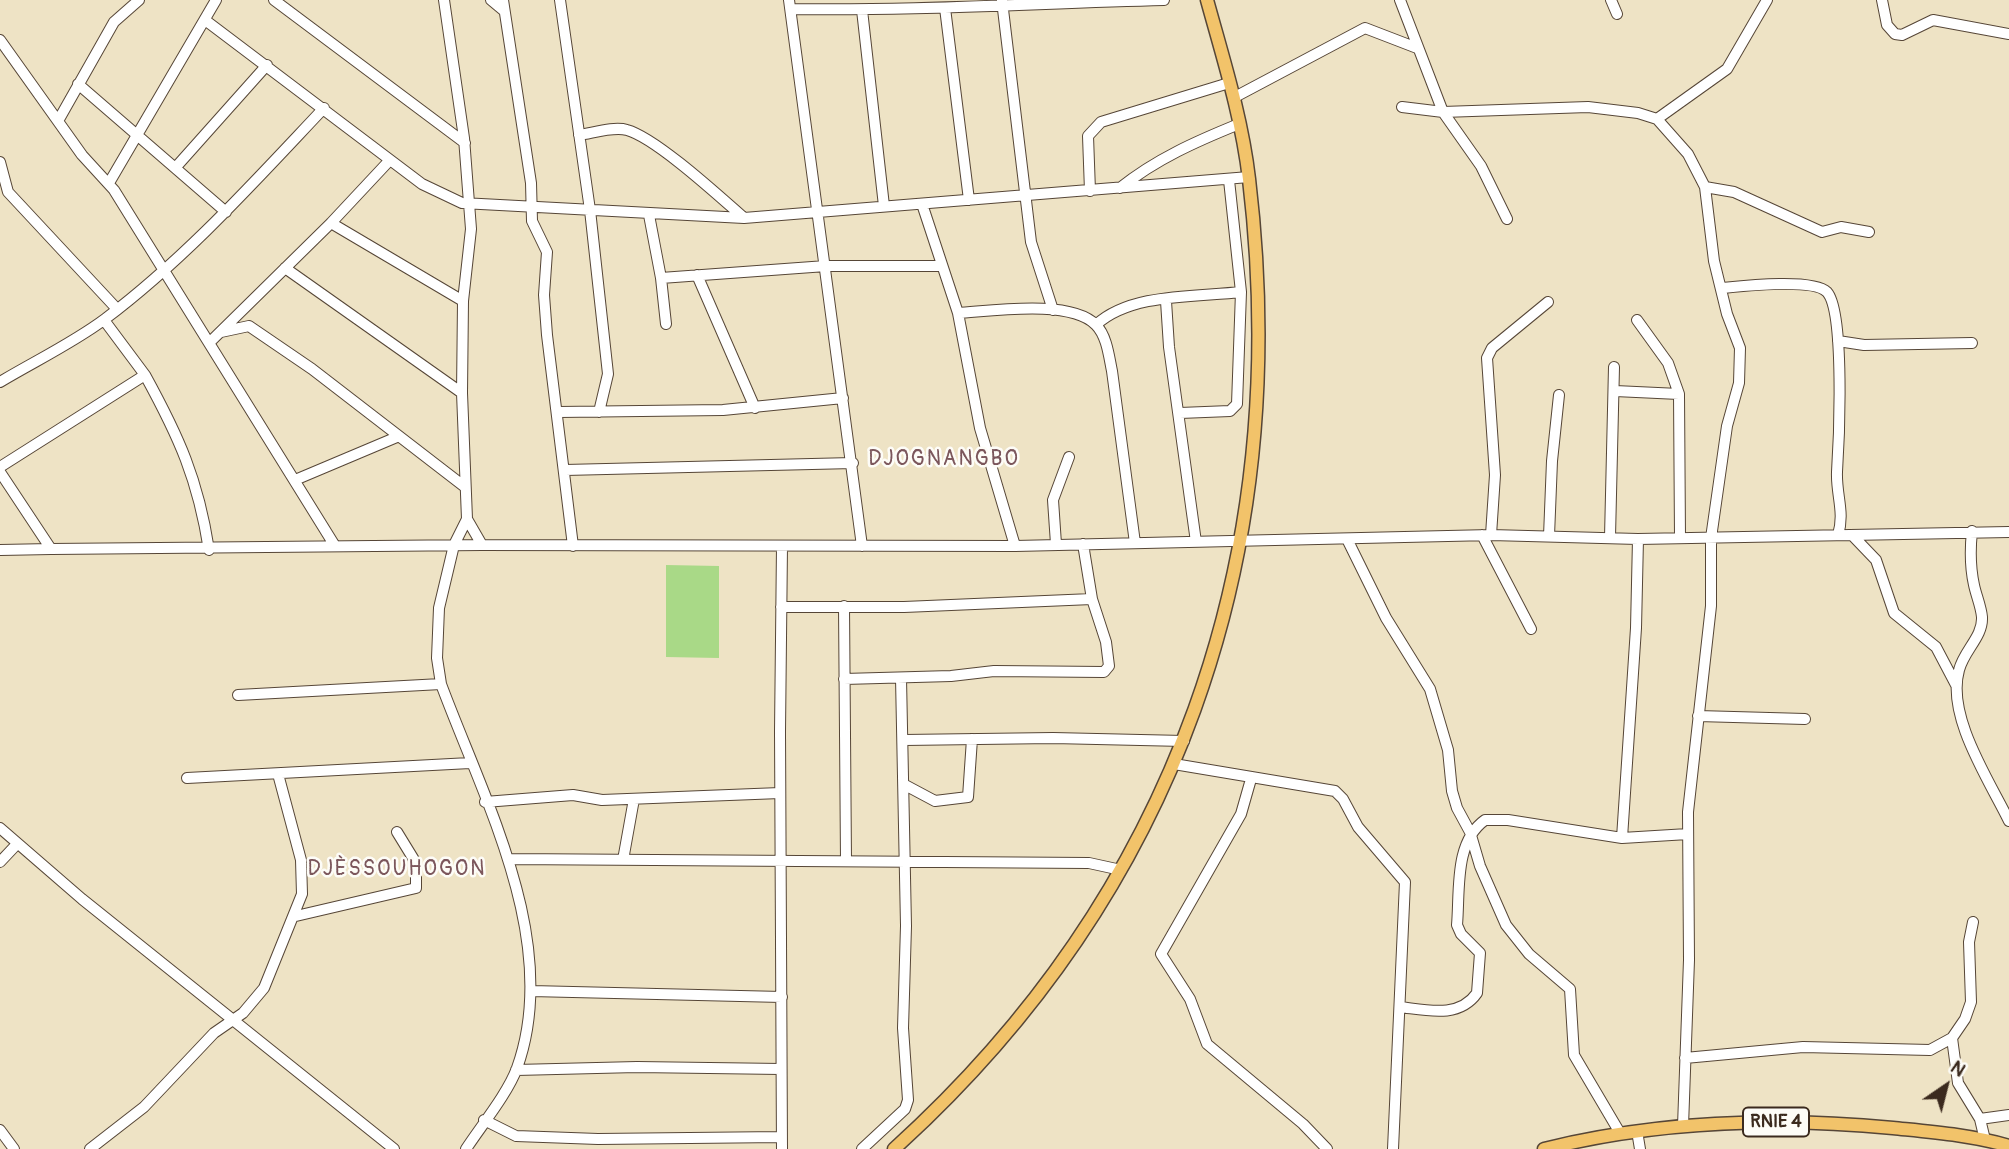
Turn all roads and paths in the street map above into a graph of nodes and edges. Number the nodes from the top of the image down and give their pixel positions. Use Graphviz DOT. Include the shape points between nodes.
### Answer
graph roads {
  1 [pos="139,0"];
  2 [pos="216,0"];
  3 [pos="274,0"];
  4 [pos="444,0"];
  5 [pos="491,0"];
  6 [pos="560,0"];
  7 [pos="1164,0"];
  8 [pos="1207,0"];
  9 [pos="1400,0"];
  10 [pos="1611,0"];
  11 [pos="1767,0"];
  12 [pos="1882,0"];
  13 [pos="1002,2"];
  14 [pos="790,4"];
  15 [pos="503,5"];
  16 [pos="945,8"];
  17 [pos="862,10"];
  18 [pos="1617,14"];
  19 [pos="205,20"];
  20 [pos="2009,34"];
  21 [pos="0,40"];
  22 [pos="1417,48"];
  23 [pos="267,65"];
  24 [pos="1229,83"];
  25 [pos="78,84"];
  26 [pos="1233,98"];
  27 [pos="1402,107"];
  28 [pos="324,108"];
  29 [pos="1443,112"];
  30 [pos="1657,119"];
  31 [pos="58,121"];
  32 [pos="1239,124"];
  33 [pos="139,134"];
  34 [pos="579,135"];
  35 [pos="465,144"];
  36 [pos="389,161"];
  37 [pos="0,162"];
  38 [pos="176,167"];
  39 [pos="1249,177"];
  40 [pos="1229,180"];
  41 [pos="109,183"];
  42 [pos="1705,187"];
  43 [pos="1119,188"];
  44 [pos="1090,191"];
  45 [pos="1024,197"];
  46 [pos="969,200"];
  47 [pos="470,204"];
  48 [pos="922,204"];
  49 [pos="884,205"];
  50 [pos="533,207"];
  51 [pos="590,210"];
  52 [pos="226,212"];
  53 [pos="818,212"];
  54 [pos="649,215"];
  55 [pos="744,218"];
  56 [pos="1507,219"];
  57 [pos="331,223"];
  58 [pos="1869,232"];
  59 [pos="826,266"];
  60 [pos="940,267"];
  61 [pos="285,268"];
  62 [pos="163,270"];
  63 [pos="696,275"];
  64 [pos="662,278"];
  65 [pos="1722,288"];
  66 [pos="1241,292"];
  67 [pos="1166,301"];
  68 [pos="463,302"];
  69 [pos="1548,302"];
  70 [pos="117,309"];
  71 [pos="243,309"];
  72 [pos="1053,310"];
  73 [pos="958,313"];
  74 [pos="104,320"];
  75 [pos="1637,320"];
  76 [pos="666,324"];
  77 [pos="1096,325"];
  78 [pos="249,327"];
  79 [pos="221,332"];
  80 [pos="1838,341"];
  81 [pos="209,343"];
  82 [pos="1972,343"];
  83 [pos="1614,367"];
  84 [pos="145,375"];
  85 [pos="0,382"];
  86 [pos="1615,391"];
  87 [pos="462,393"];
  88 [pos="1679,394"];
  89 [pos="1559,396"];
  90 [pos="843,398"];
  91 [pos="755,408"];
  92 [pos="559,412"];
  93 [pos="599,412"];
  94 [pos="1180,413"];
  95 [pos="397,436"];
  96 [pos="1069,457"];
  97 [pos="853,463"];
  98 [pos="0,469"];
  99 [pos="565,470"];
  100 [pos="295,480"];
  101 [pos="465,486"];
  102 [pos="467,519"];
  103 [pos="1972,531"];
  104 [pos="2009,532"];
  105 [pos="1486,535"];
  106 [pos="1838,535"];
  107 [pos="1852,535"];
  108 [pos="1549,536"];
  109 [pos="1610,537"];
  110 [pos="1680,537"];
  111 [pos="1711,538"];
  112 [pos="1347,539"];
  113 [pos="1639,539"];
  114 [pos="1241,541"];
  115 [pos="1196,542"];
  116 [pos="1135,543"];
  117 [pos="1056,544"];
  118 [pos="1083,544"];
  119 [pos="454,545"];
  120 [pos="482,545"];
  121 [pos="335,546"];
  122 [pos="573,546"];
  123 [pos="782,546"];
  124 [pos="862,546"];
  125 [pos="1015,546"];
  126 [pos="51,549"];
  127 [pos="0,550"];
  128 [pos="209,550"];
  129 [pos="1092,600"];
  130 [pos="844,606"];
  131 [pos="781,607"];
  132 [pos="1531,629"];
  133 [pos="901,678"];
  134 [pos="844,679"];
  135 [pos="441,684"];
  136 [pos="1956,685"];
  137 [pos="238,695"];
  138 [pos="1698,716"];
  139 [pos="1805,719"];
  140 [pos="972,739"];
  141 [pos="904,740"];
  142 [pos="1184,741"];
  143 [pos="470,763"];
  144 [pos="1174,764"];
  145 [pos="278,774"];
  146 [pos="187,779"];
  147 [pos="1251,779"];
  148 [pos="905,785"];
  149 [pos="780,793"];
  150 [pos="634,799"];
  151 [pos="485,802"];
  152 [pos="2009,821"];
  153 [pos="0,828"];
  154 [pos="397,832"];
  155 [pos="1471,832"];
  156 [pos="1688,834"];
  157 [pos="1622,838"];
  158 [pos="17,844"];
  159 [pos="509,859"];
  160 [pos="623,860"];
  161 [pos="781,860"];
  162 [pos="846,860"];
  163 [pos="904,861"];
  164 [pos="0,862"];
  165 [pos="1121,870"];
  166 [pos="296,916"];
  167 [pos="1973,922"];
  168 [pos="531,991"];
  169 [pos="782,997"];
  170 [pos="1399,1007"];
  171 [pos="232,1021"];
  172 [pos="1952,1038"];
  173 [pos="1685,1058"];
  174 [pos="781,1069"];
  175 [pos="516,1070"];
  176 [pos="2009,1115"];
  177 [pos="1980,1119"];
  178 [pos="484,1120"];
  179 [pos="1683,1126"];
  180 [pos="0,1130"];
  181 [pos="1637,1131"];
  182 [pos="1620,1133"];
  183 [pos="781,1137"];
  184 [pos="1985,1140"];
  185 [pos="2009,1146"];
  186 [pos="12,1149"];
  187 [pos="90,1149"];
  188 [pos="394,1149"];
  189 [pos="466,1149"];
  190 [pos="782,1149"];
  191 [pos="862,1149"];
  192 [pos="894,1149"];
  193 [pos="1327,1149"];
  194 [pos="1393,1149"];
  195 [pos="1544,1149"];
  196 [pos="1640,1149"];
  1 -- 25 [label="street" via="114,22"];
  2 -- 19 [label="street"];
  3 -- 35 [label="street"];
  4 -- 35 [label="street"];
  5 -- 15 [label="street"];
  6 -- 34 [label="street"];
  7 -- 13 [label="street"];
  8 -- 24 [label="main road"];
  9 -- 22 [label="street"];
  10 -- 18 [label="street"];
  11 -- 30 [label="street" via="1727,69"];
  12 -- 20 [label="street" via="1887,24 1895,34 1933,20"];
  13 -- 16 [label="street"];
  13 -- 45 [label="street"];
  14 -- 17 [label="street"];
  14 -- 53 [label="street"];
  15 -- 50 [label="street"];
  16 -- 17 [label="street"];
  16 -- 46 [label="street"];
  17 -- 49 [label="street"];
  19 -- 23 [label="street"];
  19 -- 33 [label="street"];
  21 -- 31 [label="street"];
  22 -- 26 [label="street" via="1365,28"];
  22 -- 29 [label="street"];
  23 -- 28 [label="street"];
  23 -- 38 [label="street"];
  24 -- 26 [label="main road"];
  24 -- 44 [label="street" via="1101,122 1088,136"];
  25 -- 31 [label="street"];
  25 -- 33 [label="street"];
  26 -- 32 [label="main road"];
  27 -- 29 [label="street"];
  28 -- 36 [label="street"];
  28 -- 52 [label="street"];
  29 -- 30 [label="street" via="1588,107"];
  29 -- 56 [label="street" via="1487,177"];
  30 -- 42 [label="street" via="1688,154"];
  31 -- 41 [label="street"];
  32 -- 39 [label="main road"];
  32 -- 43 [label="street" via="1194,142"];
  33 -- 38 [label="street"];
  33 -- 41 [label="street"];
  34 -- 51 [label="street"];
  34 -- 55 [label="street" via="621,129 635,134 681,165"];
  35 -- 47 [label="street"];
  36 -- 47 [label="street" via="438,194"];
  36 -- 57 [label="street"];
  37 -- 70 [label="street" via="8,192"];
  38 -- 52 [label="street"];
  39 -- 40 [label="street"];
  39 -- 114 [label="main road" via="1258,362 1256,429"];
  40 -- 43 [label="street"];
  40 -- 66 [label="street"];
  41 -- 62 [label="street"];
  42 -- 58 [label="street" via="1734,192 1822,232 1841,227"];
  42 -- 65 [label="street"];
  43 -- 44 [label="street"];
  44 -- 45 [label="street"];
  45 -- 46 [label="street"];
  45 -- 72 [label="street" via="1031,242"];
  46 -- 48 [label="street"];
  47 -- 50 [label="street"];
  47 -- 68 [label="street" via="471,247"];
  48 -- 49 [label="street"];
  48 -- 60 [label="street"];
  49 -- 53 [label="street"];
  50 -- 51 [label="street"];
  50 -- 92 [label="street" via="533,226 547,252 544,295"];
  51 -- 54 [label="street"];
  51 -- 93 [label="street" via="608,374"];
  52 -- 62 [label="street"];
  53 -- 55 [label="street"];
  53 -- 59 [label="street"];
  54 -- 55 [label="street"];
  54 -- 64 [label="street"];
  57 -- 61 [label="street"];
  57 -- 68 [label="street"];
  59 -- 60 [label="street"];
  59 -- 63 [label="street"];
  59 -- 90 [label="street"];
  60 -- 73 [label="street"];
  61 -- 71 [label="street"];
  61 -- 87 [label="street"];
  62 -- 70 [label="street"];
  62 -- 81 [label="street"];
  63 -- 64 [label="street"];
  63 -- 91 [label="street"];
  64 -- 76 [label="street"];
  65 -- 80 [label="street" via="1822,289 1829,296"];
  65 -- 111 [label="street" via="1740,348 1739,383 1727,426"];
  66 -- 67 [label="street"];
  66 -- 94 [label="street" via="1237,404 1230,411"];
  67 -- 77 [label="street" via="1128,305"];
  67 -- 94 [label="street"];
  68 -- 87 [label="street"];
  69 -- 105 [label="street" via="1492,348 1487,358 1494,475"];
  70 -- 74 [label="street"];
  71 -- 78 [label="street"];
  71 -- 79 [label="street"];
  72 -- 73 [label="street"];
  72 -- 77 [label="street" via="1071,312"];
  73 -- 125 [label="street" via="977,415"];
  74 -- 84 [label="street"];
  74 -- 85 [label="street"];
  75 -- 88 [label="street" via="1668,363"];
  77 -- 116 [label="street" via="1112,371"];
  78 -- 79 [label="street"];
  78 -- 95 [label="street" via="312,369"];
  79 -- 81 [label="street"];
  80 -- 82 [label="street" via="1864,345"];
  80 -- 106 [label="street" via="1841,436 1837,475 1843,511"];
  81 -- 100 [label="street"];
  83 -- 86 [label="street"];
  84 -- 98 [label="street"];
  84 -- 128 [label="street" via="191,468"];
  86 -- 88 [label="street"];
  86 -- 109 [label="street"];
  87 -- 101 [label="street"];
  88 -- 110 [label="street"];
  89 -- 108 [label="street"];
  90 -- 91 [label="street"];
  90 -- 97 [label="street"];
  91 -- 93 [label="street"];
  92 -- 93 [label="street"];
  92 -- 99 [label="street"];
  94 -- 115 [label="street"];
  95 -- 100 [label="street"];
  95 -- 101 [label="street"];
  96 -- 117 [label="street" via="1053,500"];
  97 -- 99 [label="street"];
  97 -- 124 [label="street"];
  98 -- 126 [label="street"];
  99 -- 122 [label="street"];
  100 -- 121 [label="street"];
  101 -- 102 [label="street"];
  102 -- 119 [label="street"];
  102 -- 120 [label="street"];
  103 -- 104 [label="street"];
  103 -- 107 [label="street"];
  103 -- 136 [label="street" via="1970,557 1981,631 1966,650"];
  105 -- 108 [label="street"];
  105 -- 112 [label="street"];
  105 -- 132 [label="street"];
  106 -- 107 [label="street"];
  106 -- 111 [label="street"];
  107 -- 136 [label="street" via="1876,559 1894,613 1936,648"];
  108 -- 109 [label="street"];
  109 -- 113 [label="street"];
  110 -- 111 [label="street"];
  110 -- 113 [label="street"];
  111 -- 138 [label="street" via="1711,606"];
  112 -- 114 [label="street"];
  112 -- 155 [label="street" via="1386,618 1430,689 1448,750 1452,791"];
  113 -- 157 [label="street"];
  114 -- 115 [label="street"];
  114 -- 142 [label="main road" via="1220,634"];
  115 -- 116 [label="street"];
  116 -- 118 [label="street"];
  117 -- 118 [label="street"];
  117 -- 125 [label="street"];
  118 -- 129 [label="street"];
  119 -- 120 [label="street"];
  119 -- 121 [label="street"];
  119 -- 135 [label="street" via="439,608"];
  120 -- 122 [label="street"];
  121 -- 128 [label="street"];
  122 -- 123 [label="street"];
  123 -- 124 [label="street"];
  123 -- 131 [label="street"];
  124 -- 125 [label="street"];
  126 -- 127 [label="street"];
  126 -- 128 [label="street"];
  129 -- 130 [label="street"];
  129 -- 133 [label="street" via="1109,653 1104,671 994,671"];
  130 -- 131 [label="street"];
  130 -- 134 [label="street"];
  131 -- 149 [label="street"];
  133 -- 134 [label="street"];
  133 -- 141 [label="street"];
  134 -- 162 [label="street"];
  135 -- 137 [label="street"];
  135 -- 143 [label="street"];
  136 -- 152 [label="street" via="1968,736"];
  138 -- 139 [label="street"];
  138 -- 156 [label="street"];
  140 -- 141 [label="street"];
  140 -- 142 [label="street"];
  140 -- 148 [label="street" via="966,798 935,801"];
  141 -- 148 [label="street"];
  142 -- 144 [label="main road"];
  143 -- 145 [label="street"];
  143 -- 151 [label="street"];
  144 -- 147 [label="street"];
  144 -- 165 [label="main road"];
  145 -- 146 [label="street"];
  145 -- 166 [label="street" via="301,860 302,894"];
  147 -- 170 [label="street" via="1337,793 1358,827 1403,879"];
  147 -- 193 [label="street" via="1241,814 1161,954 1190,999 1208,1044"];
  148 -- 163 [label="street"];
  149 -- 150 [label="street"];
  149 -- 161 [label="street"];
  150 -- 151 [label="street" via="573,795"];
  150 -- 160 [label="street"];
  151 -- 159 [label="street"];
  153 -- 158 [label="street"];
  154 -- 166 [label="street" via="416,863 416,888"];
  155 -- 157 [label="street" via="1488,818"];
  155 -- 170 [label="street" via="1462,857 1457,925 1480,953 1477,993 1462,1007 1439,1011"];
  155 -- 182 [label="street" via="1480,866 1506,925 1529,954 1570,989 1574,1055"];
  156 -- 157 [label="street"];
  156 -- 173 [label="street"];
  158 -- 164 [label="street"];
  158 -- 171 [label="street"];
  159 -- 160 [label="street"];
  159 -- 168 [label="street" via="529,950"];
  160 -- 161 [label="street"];
  161 -- 162 [label="street"];
  161 -- 169 [label="street"];
  162 -- 163 [label="street"];
  163 -- 165 [label="street" via="1088,863"];
  163 -- 191 [label="street" via="903,1028 908,1100 905,1109"];
  165 -- 192 [label="main road" via="1029,1009 971,1076"];
  166 -- 171 [label="street" via="264,988"];
  167 -- 172 [label="street" via="1971,1002"];
  168 -- 169 [label="street"];
  168 -- 175 [label="street"];
  169 -- 174 [label="street"];
  170 -- 194 [label="street"];
  171 -- 187 [label="street" via="214,1033 145,1107"];
  171 -- 188 [label="street"];
  172 -- 173 [label="street" via="1919,1052 1803,1047"];
  172 -- 177 [label="street" via="1958,1083"];
  173 -- 179 [label="street"];
  174 -- 175 [label="street"];
  174 -- 183 [label="street"];
  175 -- 178 [label="street"];
  176 -- 177 [label="street"];
  177 -- 184 [label="street"];
  178 -- 183 [label="street" via="516,1136"];
  178 -- 189 [label="street"];
  179 -- 181 [label="main road, RNIE 4"];
  179 -- 184 [label="main road, RNIE 4" via="1835,1123"];
  180 -- 186 [label="street"];
  181 -- 182 [label="main road, RNIE 4"];
  181 -- 196 [label="street"];
  182 -- 195 [label="main road, RNIE 4"];
  183 -- 190 [label="street"];
  184 -- 185 [label="main road, RNIE 4"];
}
